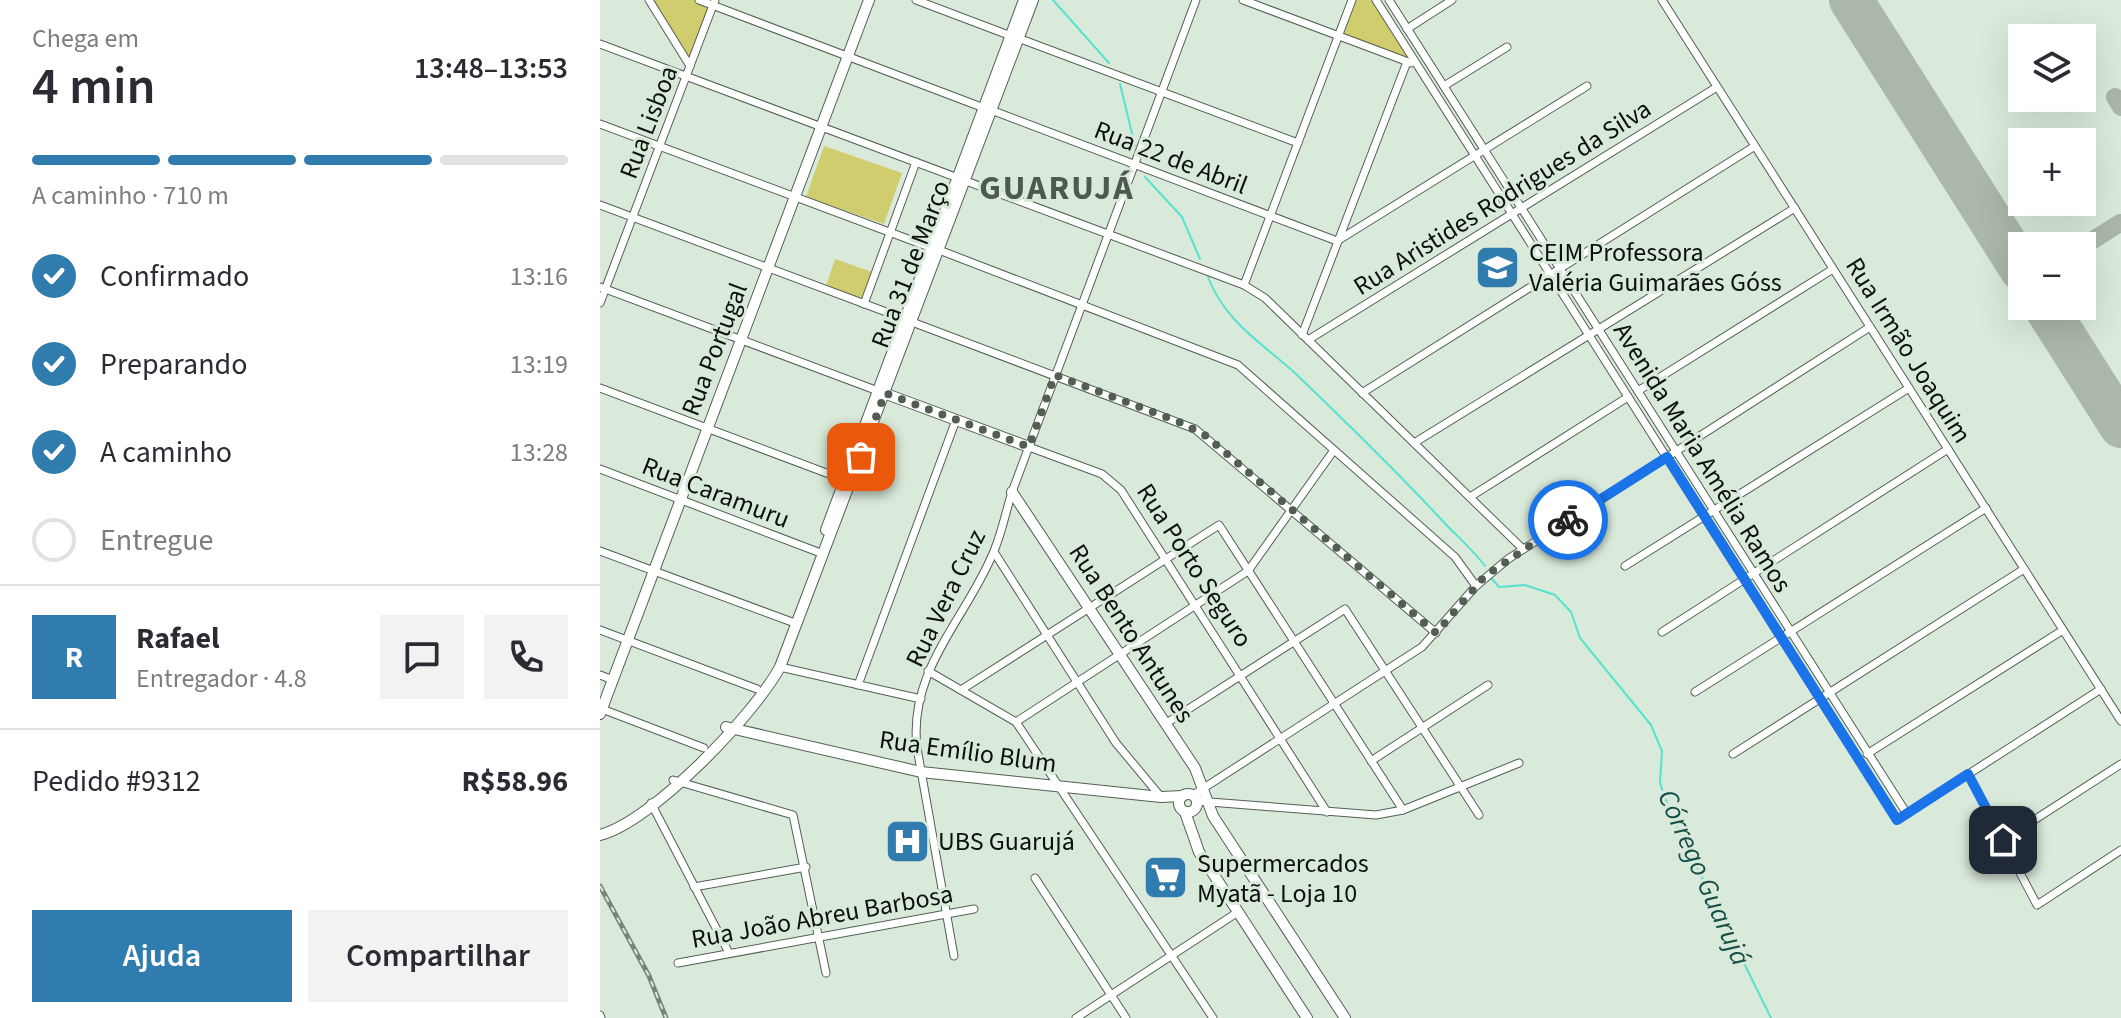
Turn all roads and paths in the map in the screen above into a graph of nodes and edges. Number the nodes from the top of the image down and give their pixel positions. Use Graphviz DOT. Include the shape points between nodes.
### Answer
graph roads {
  1 [pos="649,0"];
  2 [pos="699,0"];
  3 [pos="869,0"];
  4 [pos="916,0"];
  5 [pos="1024,0"];
  6 [pos="1033,0"];
  7 [pos="1196,0"];
  8 [pos="1243,0"];
  9 [pos="1352,0"];
  10 [pos="1376,0"];
  11 [pos="1389,0"];
  12 [pos="1452,0"];
  13 [pos="1662,0"];
  14 [pos="714,3"];
  15 [pos="1407,29"];
  16 [pos="1338,36"];
  17 [pos="1015,37"];
  18 [pos="600,44"];
  19 [pos="1507,47"];
  20 [pos="848,56"];
  21 [pos="1407,62"];
  22 [pos="690,66"];
  23 [pos="1418,66"];
  24 [pos="1435,73"];
  25 [pos="686,76"];
  26 [pos="1444,86"];
  27 [pos="1587,86"];
  28 [pos="1717,87"];
  29 [pos="1161,92"];
  30 [pos="988,109"];
  31 [pos="600,124"];
  32 [pos="821,127"];
  33 [pos="1298,143"];
  34 [pos="660,146"];
  35 [pos="1755,146"];
  36 [pos="1484,150"];
  37 [pos="1475,156"];
  38 [pos="916,162"];
  39 [pos="1134,164"];
  40 [pos="962,179"];
  41 [pos="795,197"];
  42 [pos="600,205"];
  43 [pos="1521,208"];
  44 [pos="1795,208"];
  45 [pos="1512,214"];
  46 [pos="1270,216"];
  47 [pos="633,217"];
  48 [pos="890,232"];
  49 [pos="1108,234"];
  50 [pos="1337,241"];
  51 [pos="935,249"];
  52 [pos="768,268"];
  53 [pos="1560,269"];
  54 [pos="1833,269"];
  55 [pos="1550,274"];
  56 [pos="1244,285"];
  57 [pos="603,288"];
  58 [pos="600,303"];
  59 [pos="864,304"];
  60 [pos="1082,304"];
  61 [pos="909,320"];
  62 [pos="1870,327"];
  63 [pos="1598,329"];
  64 [pos="1589,335"];
  65 [pos="1305,338"];
  66 [pos="741,340"];
  67 [pos="1055,375"];
  68 [pos="600,388"];
  69 [pos="1909,388"];
  70 [pos="1638,391"];
  71 [pos="882,392"];
  72 [pos="1362,393"];
  73 [pos="1628,397"];
  74 [pos="956,420"];
  75 [pos="707,429"];
  76 [pos="1414,443"];
  77 [pos="1029,447"];
  78 [pos="1948,449"];
  79 [pos="1334,450"];
  80 [pos="1676,451"];
  81 [pos="1667,457"];
  82 [pos="600,469"];
  83 [pos="845,480"];
  84 [pos="1012,492"];
  85 [pos="1470,497"];
  86 [pos="681,500"];
  87 [pos="1986,508"];
  88 [pos="1291,509"];
  89 [pos="1714,511"];
  90 [pos="1704,517"];
  91 [pos="1523,549"];
  92 [pos="600,551"];
  93 [pos="818,552"];
  94 [pos="994,552"];
  95 [pos="1165,559"];
  96 [pos="1625,566"];
  97 [pos="2024,569"];
  98 [pos="654,571"];
  99 [pos="1248,571"];
  100 [pos="1754,574"];
  101 [pos="1744,580"];
  102 [pos="1476,586"];
  103 [pos="1195,606"];
  104 [pos="1089,608"];
  105 [pos="792,622"];
  106 [pos="600,630"];
  107 [pos="2063,630"];
  108 [pos="1662,632"];
  109 [pos="1791,632"];
  110 [pos="1436,633"];
  111 [pos="1047,635"];
  112 [pos="1781,638"];
  113 [pos="628,640"];
  114 [pos="1294,642"];
  115 [pos="1120,655"];
  116 [pos="780,667"];
  117 [pos="1385,670"];
  118 [pos="928,671"];
  119 [pos="600,675"];
  120 [pos="1240,676"];
  121 [pos="613,680"];
  122 [pos="1077,683"];
  123 [pos="858,685"];
  124 [pos="1488,685"];
  125 [pos="757,689"];
  126 [pos="2101,689"];
  127 [pos="961,690"];
  128 [pos="1695,692"];
  129 [pos="1829,692"];
  130 [pos="921,699"];
  131 [pos="1820,699"];
  132 [pos="1333,703"];
  133 [pos="601,712"];
  134 [pos="2121,721"];
  135 [pos="1016,722"];
  136 [pos="1165,724"];
  137 [pos="728,727"];
  138 [pos="1422,728"];
  139 [pos="1279,738"];
  140 [pos="704,748"];
  141 [pos="1868,753"];
  142 [pos="1733,754"];
  143 [pos="1858,759"];
  144 [pos="1371,761"];
  145 [pos="1519,763"];
  146 [pos="2121,764"];
  147 [pos="921,772"];
  148 [pos="1968,774"];
  149 [pos="677,781"];
  150 [pos="1460,786"];
  151 [pos="1059,787"];
  152 [pos="1203,789"];
  153 [pos="1161,797"];
  154 [pos="1192,802"];
  155 [pos="651,804"];
  156 [pos="1403,810"];
  157 [pos="1327,812"];
  158 [pos="1907,814"];
  159 [pos="1479,815"];
  160 [pos="600,835"];
  161 [pos="2003,840"];
  162 [pos="2121,850"];
  163 [pos="806,867"];
  164 [pos="1035,878"];
  165 [pos="694,887"];
  166 [pos="974,909"];
  167 [pos="1238,912"];
  168 [pos="947,914"];
  169 [pos="819,937"];
  170 [pos="729,953"];
  171 [pos="1172,955"];
  172 [pos="954,956"];
  173 [pos="678,963"];
  174 [pos="826,973"];
  175 [pos="1111,995"];
  176 [pos="1076,1018"];
  177 [pos="1126,1018"];
  178 [pos="1213,1018"];
  179 [pos="1307,1018"];
  180 [pos="1345,1018"];
  1 -- 22 [label="street"];
  2 -- 14 [label="street, Rua 22 de Abril"];
  3 -- 20 [label="main road, Rua Portugal"];
  4 -- 17 [label="street"];
  5 -- 17 [label="main road, Rua 31 de Março"];
  6 -- 17 [label="main road, Rua 31 de Março"];
  7 -- 29 [label="street, Rua Vera Cruz"];
  8 -- 16 [label="street"];
  9 -- 16 [label="street"];
  10 -- 23 [label="street, Avenida Maria Amélia Ramos"];
  11 -- 15 [label="street, Avenida Maria Amélia Ramos"];
  12 -- 15 [label="street"];
  13 -- 28 [label="street, Rua Irmão Joaquim"];
  14 -- 20 [label="street, Rua 22 de Abril"];
  14 -- 22 [label="street, Rua Lisboa"];
  15 -- 24 [label="street, Avenida Maria Amélia Ramos"];
  16 -- 21 [label="street"];
  16 -- 33 [label="street"];
  17 -- 29 [label="street"];
  17 -- 30 [label="main road, Rua 31 de Março"];
  18 -- 25 [label="street"];
  19 -- 26 [label="street"];
  20 -- 30 [label="street, Rua 22 de Abril"];
  20 -- 32 [label="main road, Rua Portugal"];
  21 -- 23 [label="street"];
  21 -- 50 [label="street"];
  22 -- 25 [label="street, Rua Lisboa"];
  23 -- 24 [label="street"];
  23 -- 37 [label="street, Avenida Maria Amélia Ramos"];
  24 -- 26 [label="street, Avenida Maria Amélia Ramos"];
  25 -- 32 [label="street"];
  25 -- 34 [label="street, Rua Lisboa"];
  26 -- 36 [label="street, Avenida Maria Amélia Ramos"];
  27 -- 36 [label="street"];
  28 -- 35 [label="street, Rua Irmão Joaquim"];
  28 -- 43 [label="street, Rua Aristides Rodrigues da Silva"];
  29 -- 33 [label="street"];
  29 -- 39 [label="street, Rua Vera Cruz"];
  30 -- 39 [label="street, Rua 22 de Abril"];
  30 -- 40 [label="main road, Rua 31 de Março"];
  31 -- 34 [label="street"];
  32 -- 38 [label="street"];
  32 -- 41 [label="main road, Rua Portugal"];
  33 -- 46 [label="street"];
  34 -- 41 [label="street"];
  34 -- 47 [label="street, Rua Lisboa"];
  35 -- 44 [label="street, Rua Irmão Joaquim"];
  35 -- 53 [label="street"];
  36 -- 37 [label="street"];
  36 -- 43 [label="street, Avenida Maria Amélia Ramos"];
  37 -- 45 [label="street, Avenida Maria Amélia Ramos"];
  37 -- 50 [label="street"];
  38 -- 40 [label="street"];
  38 -- 48 [label="street"];
  39 -- 46 [label="street, Rua 22 de Abril"];
  39 -- 49 [label="street, Rua Vera Cruz"];
  40 -- 49 [label="street"];
  40 -- 51 [label="main road, Rua 31 de Março"];
  41 -- 48 [label="street"];
  41 -- 52 [label="main road, Rua Portugal"];
  42 -- 47 [label="street"];
  43 -- 45 [label="street, Rua Aristides Rodrigues da Silva"];
  43 -- 53 [label="street, Avenida Maria Amélia Ramos"];
  44 -- 54 [label="street, Rua Irmão Joaquim"];
  44 -- 63 [label="street"];
  45 -- 55 [label="street, Avenida Maria Amélia Ramos"];
  45 -- 65 [label="street, Rua Aristides Rodrigues da Silva"];
  46 -- 50 [label="street, Rua 22 de Abril"];
  46 -- 56 [label="street"];
  47 -- 52 [label="street"];
  47 -- 57 [label="street, Rua Lisboa"];
  48 -- 51 [label="street"];
  48 -- 59 [label="street"];
  49 -- 56 [label="street"];
  49 -- 60 [label="street, Rua Vera Cruz"];
  50 -- 65 [label="street"];
  51 -- 60 [label="street"];
  51 -- 61 [label="main road, Rua 31 de Março"];
  52 -- 59 [label="street"];
  52 -- 66 [label="main road, Rua Portugal"];
  53 -- 55 [label="street"];
  53 -- 63 [label="street, Avenida Maria Amélia Ramos"];
  54 -- 62 [label="street, Rua Irmão Joaquim"];
  54 -- 70 [label="street"];
  55 -- 64 [label="street, Avenida Maria Amélia Ramos"];
  55 -- 72 [label="street"];
  56 -- 65 [label="street"];
  57 -- 58 [label="street, Rua Lisboa"];
  57 -- 66 [label="street, Rua Porto Seguro"];
  59 -- 61 [label="street"];
  60 -- 67 [label="street, Rua Vera Cruz"];
  60 -- 79 [label="street" via="1238,365"];
  61 -- 67 [label="street"];
  61 -- 71 [label="main road, Rua 31 de Março"];
  62 -- 69 [label="street, Rua Irmão Joaquim"];
  62 -- 80 [label="street"];
  63 -- 64 [label="street"];
  63 -- 70 [label="street, Avenida Maria Amélia Ramos"];
  64 -- 73 [label="street, Avenida Maria Amélia Ramos"];
  64 -- 76 [label="street"];
  65 -- 72 [label="street"];
  66 -- 71 [label="street, Rua Porto Seguro"];
  66 -- 75 [label="main road, Rua Portugal"];
  67 -- 77 [label="street, Rua Vera Cruz"];
  67 -- 88 [label="street" via="1195,429"];
  68 -- 75 [label="street"];
  69 -- 78 [label="street, Rua Irmão Joaquim"];
  69 -- 89 [label="street"];
  70 -- 80 [label="street, Avenida Maria Amélia Ramos"];
  71 -- 74 [label="main road, Rua Porto Seguro"];
  71 -- 83 [label="main road, Rua 31 de Março"];
  71 -- 116 [label="main road, Rua 31 de Março"];
  72 -- 76 [label="street"];
  73 -- 81 [label="street, Avenida Maria Amélia Ramos"];
  73 -- 85 [label="street"];
  74 -- 77 [label="main road, Rua Porto Seguro"];
  74 -- 123 [label="street"];
  75 -- 83 [label="street"];
  75 -- 86 [label="main road, Rua Portugal"];
  76 -- 85 [label="street"];
  77 -- 84 [label="street, Rua Vera Cruz"];
  77 -- 95 [label="street, Rua Porto Seguro" via="1116,484"];
  78 -- 87 [label="street, Rua Irmão Joaquim"];
  78 -- 100 [label="street"];
  79 -- 88 [label="street"];
  79 -- 102 [label="street" via="1455,557"];
  80 -- 81 [label="street"];
  80 -- 89 [label="street, Avenida Maria Amélia Ramos"];
  81 -- 90 [label="street, Avenida Maria Amélia Ramos"];
  81 -- 91 [label="street"];
  82 -- 86 [label="street, Rua Caramuru"];
  83 -- 93 [label="main road, Rua 31 de Março"];
  84 -- 94 [label="street, Rua Vera Cruz"];
  84 -- 104 [label="main road, Rua Bento Antunes"];
  85 -- 91 [label="street"];
  86 -- 93 [label="street, Rua Caramuru"];
  86 -- 98 [label="main road, Rua Portugal"];
  87 -- 97 [label="street, Rua Irmão Joaquim"];
  87 -- 109 [label="street"];
  88 -- 99 [label="street"];
  88 -- 110 [label="street"];
  89 -- 90 [label="street"];
  89 -- 100 [label="street, Avenida Maria Amélia Ramos"];
  90 -- 96 [label="street"];
  90 -- 101 [label="street, Avenida Maria Amélia Ramos"];
  91 -- 102 [label="street"];
  92 -- 98 [label="street"];
  93 -- 105 [label="main road, Rua 31 de Março"];
  94 -- 111 [label="street"];
  94 -- 118 [label="street, Rua Vera Cruz"];
  95 -- 99 [label="street" via="1219,525"];
  95 -- 103 [label="street, Rua Porto Seguro"];
  95 -- 104 [label="street"];
  97 -- 107 [label="street, Rua Irmão Joaquim"];
  97 -- 129 [label="street"];
  98 -- 105 [label="street"];
  98 -- 113 [label="main road, Rua Portugal"];
  99 -- 103 [label="street"];
  99 -- 114 [label="street"];
  100 -- 101 [label="street"];
  100 -- 109 [label="street, Avenida Maria Amélia Ramos"];
  101 -- 108 [label="street"];
  101 -- 112 [label="street, Avenida Maria Amélia Ramos"];
  102 -- 110 [label="street"];
  103 -- 115 [label="street"];
  103 -- 120 [label="street, Rua Porto Seguro"];
  104 -- 111 [label="street"];
  104 -- 115 [label="main road, Rua Bento Antunes"];
  105 -- 125 [label="main road, Rua 31 de Março"];
  106 -- 113 [label="street"];
  107 -- 126 [label="street, Rua Irmão Joaquim"];
  107 -- 141 [label="street"];
  109 -- 112 [label="street"];
  109 -- 129 [label="street, Avenida Maria Amélia Ramos"];
  110 -- 117 [label="street"];
  111 -- 122 [label="street"];
  111 -- 127 [label="street"];
  112 -- 128 [label="street"];
  112 -- 131 [label="street, Avenida Maria Amélia Ramos"];
  113 -- 121 [label="main road, Rua Portugal"];
  113 -- 125 [label="street"];
  114 -- 117 [label="street" via="1345,609"];
  114 -- 120 [label="street"];
  114 -- 132 [label="street"];
  115 -- 122 [label="street"];
  115 -- 136 [label="main road, Rua Bento Antunes"];
  116 -- 123 [label="street"];
  116 -- 137 [label="main road, Rua 31 de Março"];
  117 -- 132 [label="street"];
  117 -- 138 [label="street"];
  118 -- 127 [label="street"];
  118 -- 130 [label="street, Rua Vera Cruz"];
  119 -- 121 [label="street"];
  120 -- 136 [label="street"];
  120 -- 139 [label="street, Rua Porto Seguro"];
  121 -- 133 [label="main road, Rua Portugal"];
  122 -- 135 [label="street"];
  122 -- 153 [label="street" via="1122,751"];
  123 -- 130 [label="street"];
  124 -- 138 [label="street"];
  125 -- 137 [label="main road, Rua 31 de Março"];
  126 -- 134 [label="street, Rua Irmão Joaquim"];
  126 -- 148 [label="street"];
  127 -- 135 [label="street"];
  129 -- 131 [label="street"];
  129 -- 141 [label="street, Avenida Maria Amélia Ramos"];
  130 -- 147 [label="street, Rua Vera Cruz" via="915,734"];
  131 -- 142 [label="street"];
  131 -- 143 [label="street, Avenida Maria Amélia Ramos"];
  132 -- 139 [label="street"];
  132 -- 144 [label="street"];
  133 -- 140 [label="street"];
  135 -- 151 [label="street"];
  136 -- 152 [label="main road, Rua Bento Antunes"];
  137 -- 140 [label="main road, Rua 31 de Março"];
  137 -- 147 [label="main road, Rua Emílio Blum"];
  137 -- 149 [label="main road, Rua 31 de Março"];
  138 -- 144 [label="street"];
  138 -- 150 [label="street"];
  139 -- 152 [label="street"];
  139 -- 157 [label="street, Rua Porto Seguro"];
  140 -- 149 [label="main road, Rua 31 de Março"];
  141 -- 143 [label="street"];
  141 -- 158 [label="street, Avenida Maria Amélia Ramos"];
  143 -- 158 [label="street, Avenida Maria Amélia Ramos" via="1897,820"];
  144 -- 156 [label="street"];
  145 -- 150 [label="street, Rua Emílio Blum"];
  146 -- 161 [label="street"];
  147 -- 151 [label="main road, Rua Emílio Blum"];
  147 -- 168 [label="street, Rua Vera Cruz"];
  148 -- 158 [label="street"];
  148 -- 161 [label="street"];
  149 -- 155 [label="main road, Rua 31 de Março"];
  149 -- 163 [label="street" via="788,811 796,820"];
  150 -- 156 [label="street, Rua Emílio Blum"];
  150 -- 159 [label="street"];
  151 -- 153 [label="main road, Rua Emílio Blum"];
  151 -- 171 [label="street"];
  152 -- 154 [label="main road, Rua Bento Antunes"];
  153 -- 154 [label="main road, Rua Emílio Blum"];
  154 -- 157 [label="street, Rua Emílio Blum"];
  154 -- 167 [label="main road" via="1199,852"];
  154 -- 180 [label="main road" via="1213,816"];
  155 -- 160 [label="main road, Rua 31 de Março" via="618,830"];
  155 -- 165 [label="street"];
  156 -- 157 [label="street, Rua Emílio Blum" via="1376,815"];
  161 -- 162 [label="street" via="2037,905"];
  163 -- 165 [label="street"];
  163 -- 169 [label="street"];
  164 -- 175 [label="street"];
  165 -- 170 [label="street"];
  166 -- 168 [label="street, Rua João Abreu Barbosa"];
  167 -- 171 [label="street"];
  167 -- 179 [label="main road"];
  168 -- 169 [label="street, Rua João Abreu Barbosa"];
  168 -- 172 [label="street, Rua Vera Cruz"];
  169 -- 170 [label="street, Rua João Abreu Barbosa"];
  169 -- 174 [label="street"];
  170 -- 173 [label="street, Rua João Abreu Barbosa"];
  171 -- 175 [label="street"];
  171 -- 178 [label="street"];
  175 -- 176 [label="street"];
  175 -- 177 [label="street"];
}
